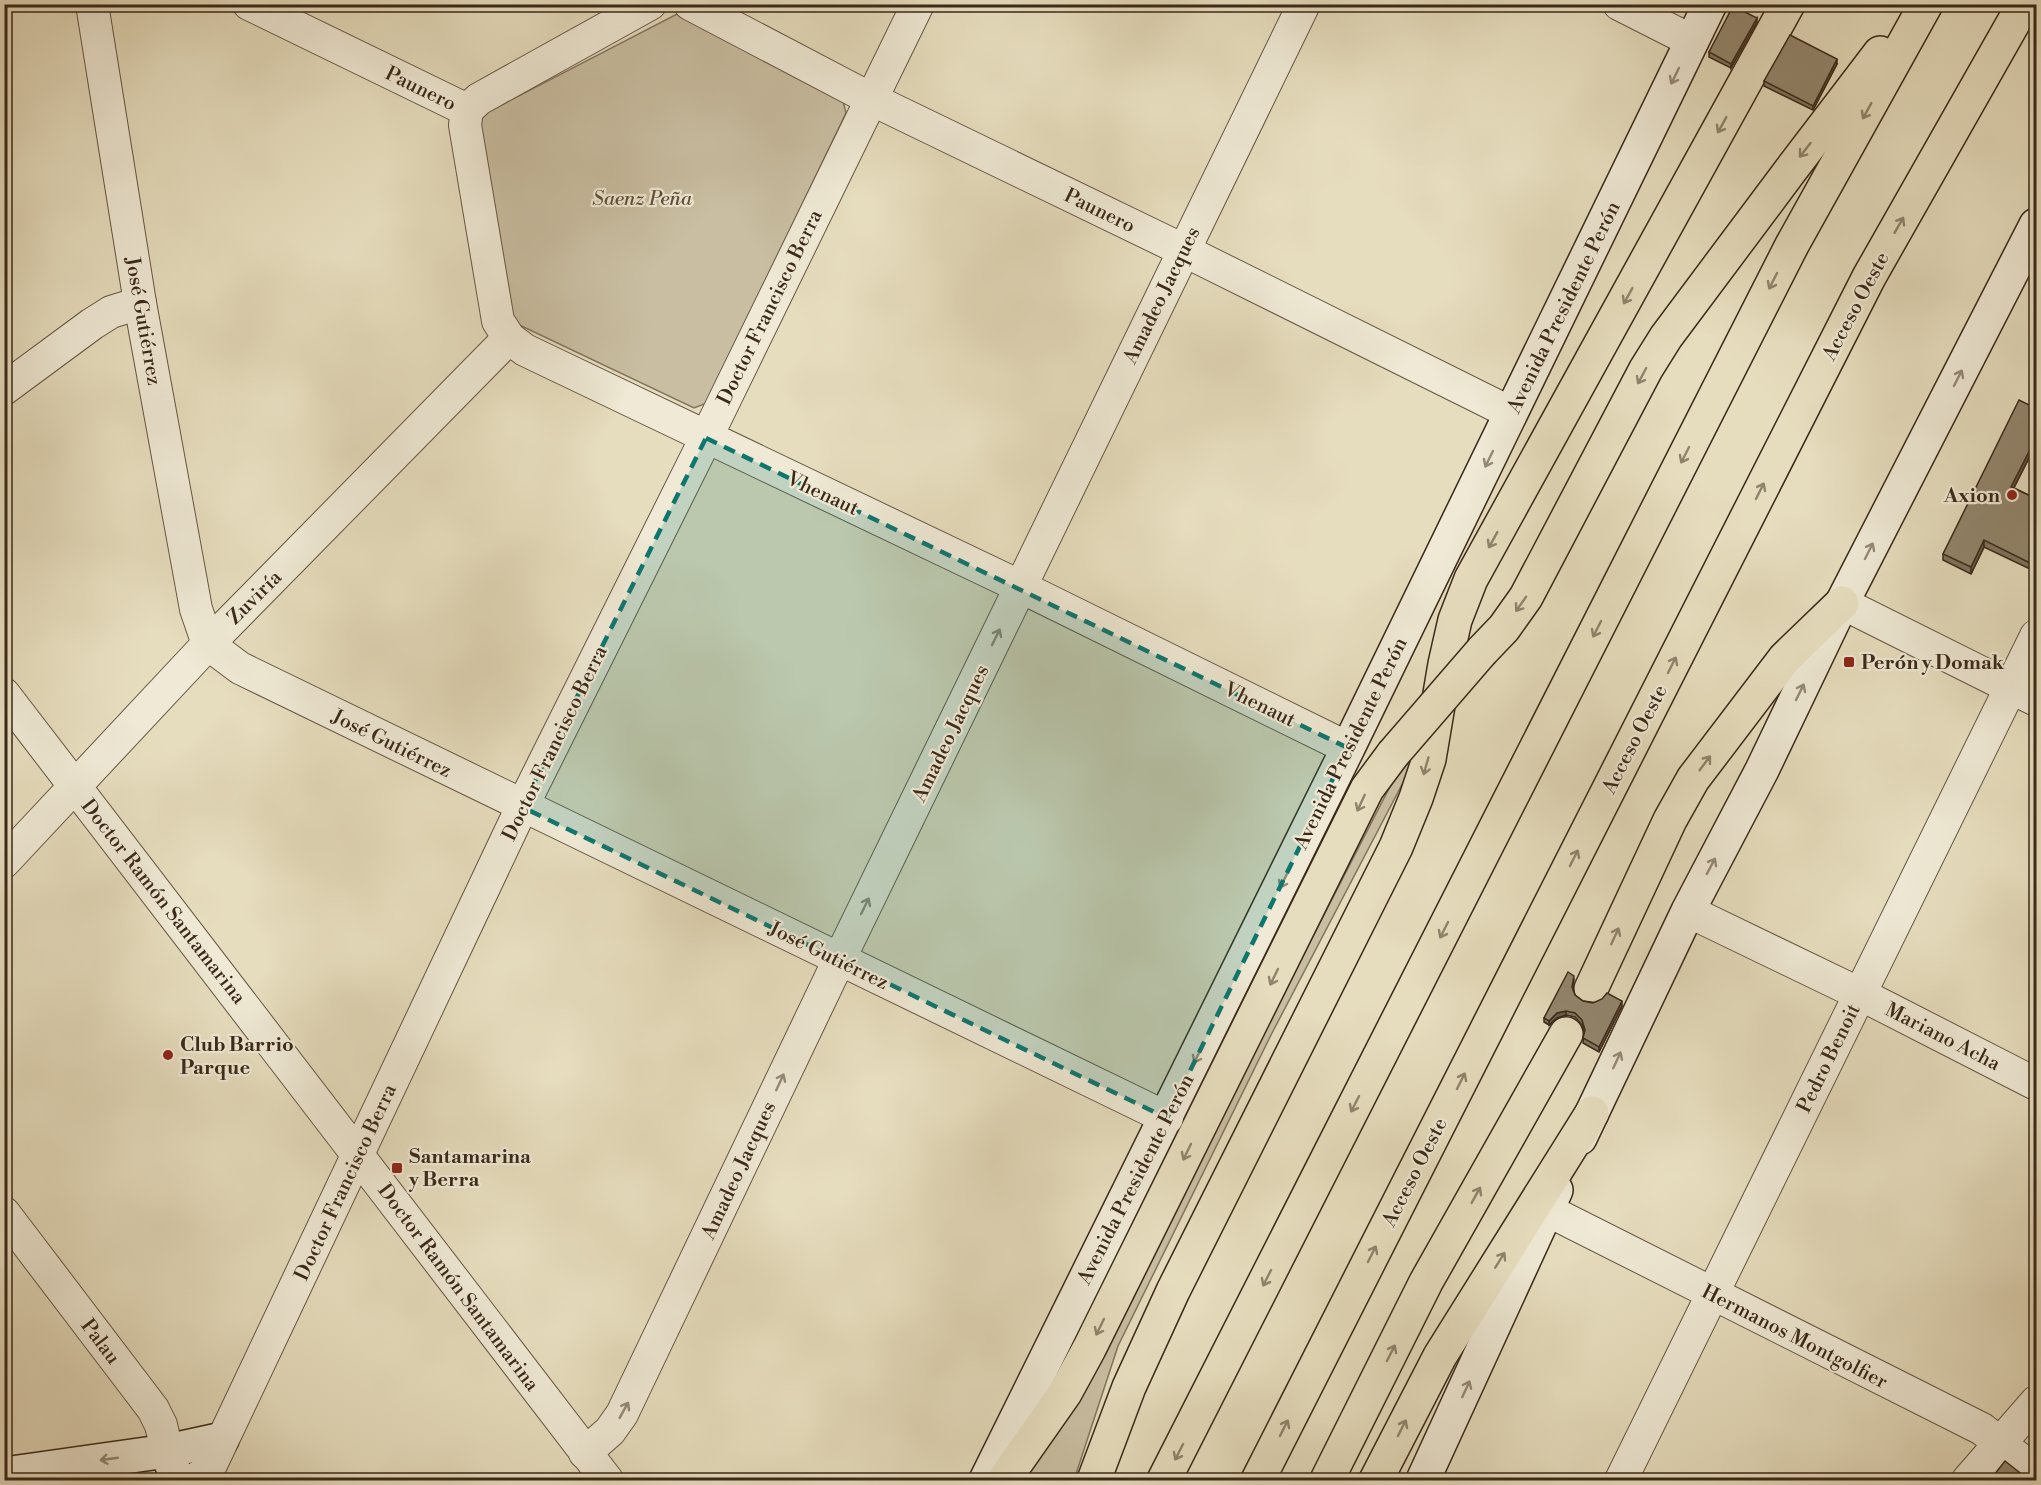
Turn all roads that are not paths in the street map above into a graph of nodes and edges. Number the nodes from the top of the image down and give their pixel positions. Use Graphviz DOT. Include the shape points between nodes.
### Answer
graph roads {
  1 [pos="92,4"];
  2 [pos="249,4"];
  3 [pos="650,4"];
  4 [pos="690,4"];
  5 [pos="918,4"];
  6 [pos="1304,4"];
  7 [pos="1619,4"];
  8 [pos="1710,4"];
  9 [pos="1782,4"];
  10 [pos="1788,4"];
  11 [pos="1918,4"];
  12 [pos="1926,4"];
  13 [pos="2024,4"];
  14 [pos="1692,41"];
  15 [pos="1760,56"];
  16 [pos="871,99"];
  17 [pos="467,110"];
  18 [pos="2037,225"];
  19 [pos="1183,250"];
  20 [pos="140,303"];
  21 [pos="509,338"];
  22 [pos="4,389"];
  23 [pos="1511,413"];
  24 [pos="706,438"];
  25 [pos="1021,587"];
  26 [pos="1842,603"];
  27 [pos="2037,636"];
  28 [pos="208,644"];
  29 [pos="4,694"];
  30 [pos="2024,694"];
  31 [pos="1348,748"];
  32 [pos="75,787"];
  33 [pos="522,807"];
  34 [pos="4,862"];
  35 [pos="1688,911"];
  36 [pos="839,960"];
  37 [pos="1591,989"];
  38 [pos="1860,994"];
  39 [pos="1566,1034"];
  40 [pos="2037,1084"];
  41 [pos="1592,1113"];
  42 [pos="1167,1118"];
  43 [pos="358,1154"];
  44 [pos="1547,1210"];
  45 [pos="4,1213"];
  46 [pos="1712,1294"];
  47 [pos="2037,1402"];
  48 [pos="222,1439"];
  49 [pos="2001,1442"];
  50 [pos="585,1453"];
  51 [pos="172,1466"];
  52 [pos="2037,1472"];
  53 [pos="4,1474"];
  54 [pos="194,1480"];
  55 [pos="607,1480"];
  56 [pos="986,1480"];
  57 [pos="1004,1480"];
  58 [pos="1094,1480"];
  59 [pos="1164,1480"];
  60 [pos="1257,1480"];
  61 [pos="1327,1480"];
  62 [pos="1376,1480"];
  63 [pos="1424,1480"];
  64 [pos="1621,1480"];
  65 [pos="1968,1480"];
  1 -- 20 [label="street, José Gutiérrez"];
  2 -- 17 [label="street, Paunero"];
  3 -- 17 [label="street, Paunero" via="479,99"];
  4 -- 16 [label="street, Paunero"];
  5 -- 16 [label="street, Doctor Francisco Berra"];
  6 -- 19 [label="street, Amadeo Jacques"];
  7 -- 14 [label="street"];
  8 -- 14 [label="main road, Avenida Presidente Perón"];
  9 -- 15 [label="highway"];
  10 -- 15 [label="highway"];
  11 -- 57 [label="highway, one-way, bridge" via="1666,337 1526,597 1367,789 1089,1349 1065,1394"];
  12 -- 59 [label="highway, one-way" via="1792,245"];
  60 -- 13 [label="highway, Acceso Oeste, one-way" via="1869,277"];
  14 -- 23 [label="main road, Avenida Presidente Perón, one-way"];
  15 -- 58 [label="highway, one-way" via="1471,579 1444,664 1429,759 1400,837 1173,1291 1129,1387"];
  16 -- 19 [label="street, Paunero"];
  16 -- 24 [label="street, Doctor Francisco Berra"];
  17 -- 21 [label="street" via="465,125 498,321"];
  26 -- 18 [label="main road, one-way"];
  19 -- 23 [label="street, Paunero"];
  19 -- 25 [label="street, Amadeo Jacques"];
  20 -- 22 [label="street" via="111,312 92,324"];
  20 -- 28 [label="street, José Gutiérrez" via="196,609"];
  21 -- 24 [label="street, Vhenaut" via="525,350"];
  21 -- 28 [label="street, Zuviría"];
  23 -- 31 [label="main road, Avenida Presidente Perón, one-way"];
  24 -- 25 [label="street, Vhenaut"];
  24 -- 33 [label="street, Doctor Francisco Berra"];
  25 -- 31 [label="street, Vhenaut"];
  36 -- 25 [label="street, Amadeo Jacques, one-way"];
  26 -- 30 [label="street"];
  35 -- 26 [label="main road, one-way" via="1762,770"];
  37 -- 26 [label="highway, one-way" via="1693,779 1785,658"];
  27 -- 30 [label="street, Pedro Benoit"];
  28 -- 32 [label="street, Zuviría"];
  28 -- 33 [label="street, José Gutiérrez" via="240,668"];
  29 -- 32 [label="street, Doctor Ramón Santamarina"];
  30 -- 38 [label="street, Pedro Benoit"];
  31 -- 42 [label="main road, Avenida Presidente Perón, one-way"];
  32 -- 34 [label="street, Zuviría"];
  32 -- 43 [label="street, Doctor Ramón Santamarina"];
  33 -- 36 [label="street, José Gutiérrez"];
  33 -- 43 [label="street, Doctor Francisco Berra"];
  35 -- 38 [label="street, Mariano Acha"];
  41 -- 35 [label="main road, one-way"];
  36 -- 42 [label="street, José Gutiérrez"];
  50 -- 36 [label="street, Amadeo Jacques, one-way" via="622,1414"];
  38 -- 40 [label="street, Mariano Acha"];
  38 -- 46 [label="street, Pedro Benoit"];
  61 -- 39 [label="highway, one-way" via="1426,1282"];
  41 -- 44 [label="main road"];
  62 -- 41 [label="highway, one-way" via="1440,1356"];
  42 -- 56 [label="main road, Avenida Presidente Perón"];
  43 -- 48 [label="street, Doctor Francisco Berra"];
  43 -- 50 [label="street, Doctor Ramón Santamarina"];
  44 -- 46 [label="street, Hermanos Montgolfier"];
  63 -- 44 [label="main road, one-way"];
  45 -- 51 [label="street, Palau" via="153,1409"];
  46 -- 49 [label="street, Hermanos Montgolfier"];
  46 -- 64 [label="street, Pedro Benoit"];
  47 -- 49 [label="street"];
  48 -- 51 [label="main road"];
  48 -- 54 [label="street, Doctor Francisco Berra" via="208,1471"];
  49 -- 52 [label="street, Hermanos Montgolfier"];
  49 -- 65 [label="street"];
  50 -- 55 [label="street, Doctor Ramón Santamarina"];
  51 -- 53 [label="main road, one-way"];
}
